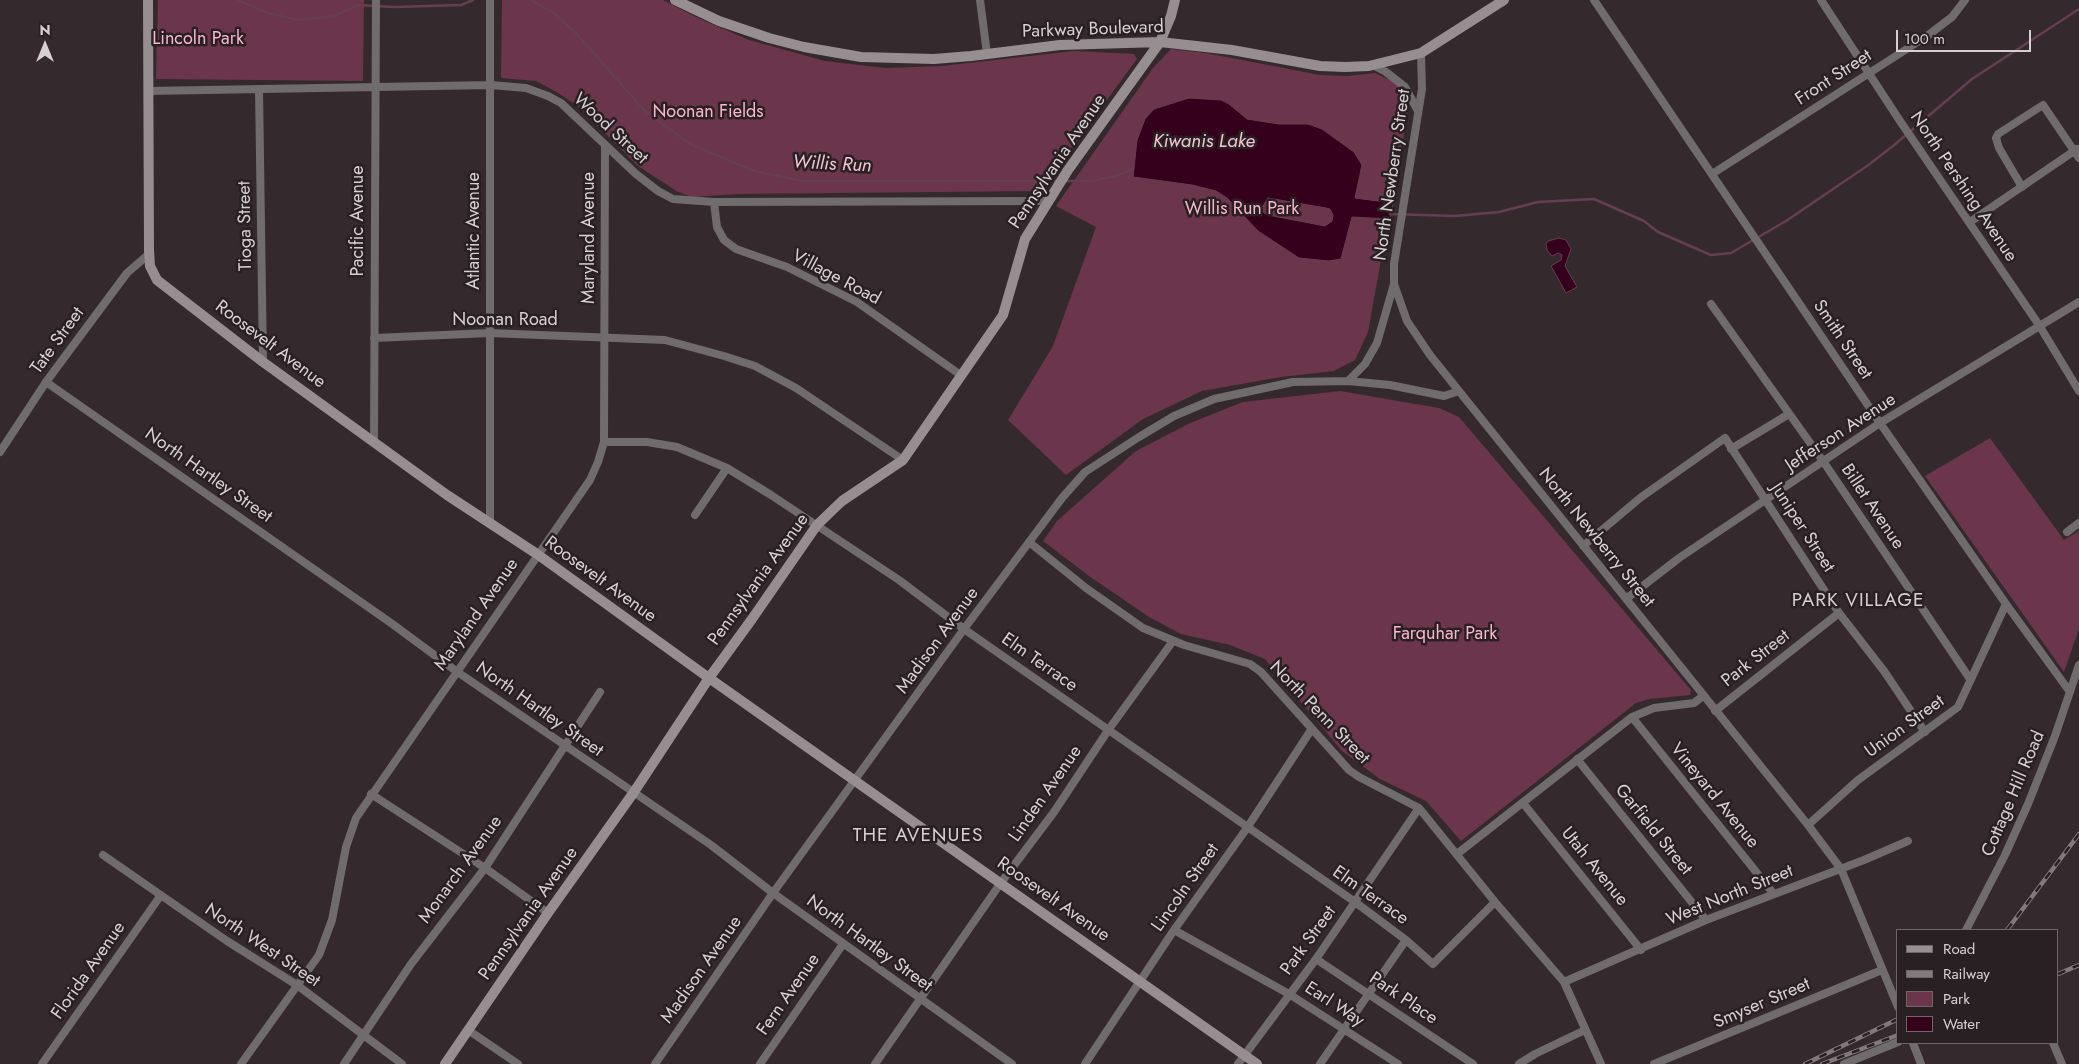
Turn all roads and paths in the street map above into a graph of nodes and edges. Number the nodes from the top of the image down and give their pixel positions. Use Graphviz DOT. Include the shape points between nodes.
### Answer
graph roads {
  1 [pos="148,0"];
  2 [pos="376,0"];
  3 [pos="490,0"];
  4 [pos="675,0"];
  5 [pos="980,0"];
  6 [pos="1176,0"];
  7 [pos="1504,0"];
  8 [pos="1594,0"];
  9 [pos="1821,0"];
  10 [pos="1965,0"];
  11 [pos="1160,42"];
  12 [pos="1421,53"];
  13 [pos="987,54"];
  14 [pos="1373,65"];
  15 [pos="1869,73"];
  16 [pos="491,85"];
  17 [pos="374,88"];
  18 [pos="259,89"];
  19 [pos="148,91"];
  20 [pos="1418,112"];
  21 [pos="605,146"];
  22 [pos="2078,152"];
  23 [pos="1712,174"];
  24 [pos="2022,187"];
  25 [pos="714,202"];
  26 [pos="1047,202"];
  27 [pos="1970,222"];
  28 [pos="149,254"];
  29 [pos="1394,284"];
  30 [pos="2079,302"];
  31 [pos="1711,304"];
  32 [pos="2039,325"];
  33 [pos="490,333"];
  34 [pos="604,337"];
  35 [pos="374,338"];
  36 [pos="263,362"];
  37 [pos="962,376"];
  38 [pos="1348,381"];
  39 [pos="46,382"];
  40 [pos="1458,390"];
  41 [pos="2079,392"];
  42 [pos="1789,414"];
  43 [pos="1880,423"];
  44 [pos="374,442"];
  45 [pos="604,442"];
  46 [pos="1731,449"];
  47 [pos="0,452"];
  48 [pos="904,460"];
  49 [pos="1823,461"];
  50 [pos="727,468"];
  51 [pos="1766,500"];
  52 [pos="695,515"];
  53 [pos="490,521"];
  54 [pos="2079,523"];
  55 [pos="817,525"];
  56 [pos="2067,532"];
  57 [pos="1029,542"];
  58 [pos="1583,546"];
  59 [pos="537,554"];
  60 [pos="1626,599"];
  61 [pos="2006,604"];
  62 [pos="1839,613"];
  63 [pos="964,629"];
  64 [pos="1173,641"];
  65 [pos="2079,665"];
  66 [pos="456,671"];
  67 [pos="709,678"];
  68 [pos="1970,680"];
  69 [pos="600,692"];
  70 [pos="2070,692"];
  71 [pos="1703,696"];
  72 [pos="1715,711"];
  73 [pos="1632,717"];
  74 [pos="1109,729"];
  75 [pos="1311,730"];
  76 [pos="1925,732"];
  77 [pos="565,747"];
  78 [pos="1577,759"];
  79 [pos="855,780"];
  80 [pos="634,792"];
  81 [pos="371,794"];
  82 [pos="1523,803"];
  83 [pos="1419,808"];
  84 [pos="1808,825"];
  85 [pos="1247,828"];
  86 [pos="1908,841"];
  87 [pos="1457,854"];
  88 [pos="103,855"];
  89 [pos="485,868"];
  90 [pos="1841,869"];
  91 [pos="1000,884"];
  92 [pos="773,893"];
  93 [pos="1773,893"];
  94 [pos="161,896"];
  95 [pos="1355,902"];
  96 [pos="1495,902"];
  97 [pos="548,913"];
  98 [pos="1706,920"];
  99 [pos="1967,929"];
  100 [pos="1174,930"];
  101 [pos="1406,940"];
  102 [pos="843,944"];
  103 [pos="1641,950"];
  104 [pos="1316,959"];
  105 [pos="1882,970"];
  106 [pos="1142,981"];
  107 [pos="1564,982"];
  108 [pos="296,985"];
  109 [pos="1289,994"];
  110 [pos="1369,994"];
  111 [pos="920,999"];
  112 [pos="1896,1002"];
  113 [pos="468,1030"];
  114 [pos="1344,1030"];
  115 [pos="1585,1030"];
  116 [pos="364,1036"];
  117 [pos="1896,1043"];
  118 [pos="1913,1044"];
  119 [pos="2053,1044"];
  120 [pos="1244,1055"];
  121 [pos="42,1064"];
  122 [pos="241,1064"];
  123 [pos="344,1064"];
  124 [pos="402,1064"];
  125 [pos="446,1064"];
  126 [pos="518,1064"];
  127 [pos="655,1064"];
  128 [pos="760,1064"];
  129 [pos="875,1064"];
  130 [pos="1012,1064"];
  131 [pos="1085,1064"];
  132 [pos="1238,1064"];
  133 [pos="1257,1064"];
  134 [pos="1320,1064"];
  135 [pos="1398,1064"];
  136 [pos="1473,1064"];
  137 [pos="1519,1064"];
  138 [pos="1601,1064"];
  139 [pos="1654,1064"];
  140 [pos="1844,1064"];
  141 [pos="1921,1064"];
  142 [pos="2062,1064"];
  1 -- 19 [label="street, Roosevelt Avenue"];
  2 -- 17 [label="street, Pacific Avenue"];
  3 -- 16 [label="street, Atlantic Avenue"];
  4 -- 13 [label="street, Parkway Boulevard" via="741,29 832,52 911,60"];
  5 -- 13 [label="street"];
  6 -- 11 [label="street, Pennsylvania Avenue"];
  7 -- 12 [label="street, Parkway Boulevard"];
  8 -- 23 [label="street, Smith Street"];
  9 -- 15 [label="street, North Pershing Avenue"];
  10 -- 15 [label="street, Front Street" via="1946,22"];
  11 -- 13 [label="street, Parkway Boulevard" via="1060,45"];
  11 -- 14 [label="street, Parkway Boulevard" via="1232,50 1320,66"];
  11 -- 26 [label="street, Pennsylvania Avenue"];
  12 -- 14 [label="street, Parkway Boulevard"];
  12 -- 20 [label="street, North Newberry Street" via="1422,89"];
  14 -- 20 [label="street" via="1405,87"];
  15 -- 23 [label="street, Front Street"];
  15 -- 27 [label="street, North Pershing Avenue"];
  16 -- 17 [label="street, Wood Street"];
  16 -- 21 [label="street, Wood Street" via="526,88 548,96 561,103"];
  16 -- 33 [label="street, Atlantic Avenue"];
  17 -- 18 [label="street, Wood Street"];
  17 -- 35 [label="street, Pacific Avenue"];
  18 -- 19 [label="street, Wood Street"];
  18 -- 36 [label="street, Tioga Street"];
  19 -- 28 [label="street, Roosevelt Avenue"];
  20 -- 29 [label="street, North Newberry Street" via="1399,226"];
  21 -- 25 [label="street, Wood Street" via="636,174 673,199"];
  21 -- 34 [label="street, Maryland Avenue"];
  22 -- 24 [label="street"];
  22 -- 24 [label="street" via="2043,105 1996,138"];
  23 -- 43 [label="street, Smith Street"];
  24 -- 27 [label="street"];
  25 -- 26 [label="street, Wood Street"];
  25 -- 37 [label="street, Village Road" via="717,227 724,240 736,249 787,267 857,302"];
  26 -- 37 [label="street, Pennsylvania Avenue" via="1025,239 1003,315"];
  27 -- 32 [label="street, North Pershing Avenue"];
  28 -- 36 [label="street, Roosevelt Avenue" via="150,266 157,280"];
  28 -- 39 [label="street, Tate Street" via="127,273"];
  29 -- 38 [label="street" via="1377,343 1365,364"];
  29 -- 40 [label="street, North Newberry Street" via="1415,336"];
  30 -- 32 [label="street, Jefferson Avenue"];
  31 -- 42 [label="street, Billet Avenue"];
  32 -- 41 [label="street, North Pershing Avenue"];
  32 -- 43 [label="street, Jefferson Avenue"];
  33 -- 34 [label="street, Noonan Road"];
  33 -- 35 [label="street, Noonan Road"];
  33 -- 53 [label="street, Atlantic Avenue"];
  34 -- 45 [label="street, Maryland Avenue"];
  34 -- 48 [label="street, Noonan Road" via="665,340 755,366 796,388"];
  35 -- 44 [label="street, Pacific Avenue"];
  36 -- 44 [label="street, Roosevelt Avenue"];
  37 -- 48 [label="street, Pennsylvania Avenue"];
  38 -- 40 [label="street, Madison Avenue" via="1390,385 1444,396"];
  38 -- 57 [label="street, Madison Avenue" via="1293,382 1214,399 1174,416 1085,472"];
  39 -- 47 [label="street, Tate Street"];
  39 -- 66 [label="street, North Hartley Street"];
  40 -- 58 [label="street, North Newberry Street"];
  42 -- 46 [label="street"];
  42 -- 49 [label="street, Billet Avenue"];
  43 -- 49 [label="street, Jefferson Avenue"];
  43 -- 61 [label="street, Smith Street"];
  44 -- 53 [label="street, Roosevelt Avenue" via="447,495"];
  45 -- 50 [label="street, Elm Terrace" via="647,442 677,447"];
  45 -- 59 [label="street, Maryland Avenue" via="590,480"];
  46 -- 51 [label="street, Juniper Street"];
  46 -- 58 [label="street, Juniper Street" via="1724,438 1640,498"];
  48 -- 55 [label="street, Pennsylvania Avenue" via="842,501"];
  49 -- 51 [label="street, Jefferson Avenue"];
  49 -- 68 [label="street, Billet Avenue"];
  50 -- 52 [label="street"];
  50 -- 55 [label="street, Elm Terrace"];
  51 -- 60 [label="street, Jefferson Avenue"];
  51 -- 62 [label="street, Juniper Street"];
  53 -- 59 [label="street, Roosevelt Avenue"];
  54 -- 56 [label="street"];
  55 -- 63 [label="street, Elm Terrace"];
  55 -- 67 [label="street, Pennsylvania Avenue"];
  57 -- 63 [label="street, Madison Avenue"];
  57 -- 64 [label="street, North Penn Street" via="1086,588 1144,628"];
  58 -- 60 [label="street, North Newberry Street"];
  59 -- 66 [label="street, Maryland Avenue"];
  59 -- 67 [label="street, Roosevelt Avenue"];
  60 -- 71 [label="street, North Newberry Street"];
  61 -- 68 [label="street, Union Street"];
  61 -- 70 [label="street, Smith Street"];
  62 -- 72 [label="street, Park Street"];
  62 -- 76 [label="street, Juniper Street"];
  63 -- 74 [label="street, Elm Terrace"];
  63 -- 79 [label="street, Madison Avenue"];
  64 -- 74 [label="street, Linden Avenue"];
  64 -- 75 [label="street, North Penn Street" via="1250,664 1261,672"];
  65 -- 70 [label="street, Cottage Hill Road"];
  66 -- 77 [label="street, North Hartley Street"];
  66 -- 81 [label="street, Maryland Avenue"];
  67 -- 79 [label="street, Roosevelt Avenue"];
  67 -- 80 [label="street, Pennsylvania Avenue"];
  68 -- 76 [label="street, Union Street" via="1958,707"];
  69 -- 77 [label="street, Monarch Avenue"];
  70 -- 99 [label="street, Cottage Hill Road" via="2028,804"];
  71 -- 72 [label="street, North Newberry Street"];
  71 -- 73 [label="street, Park Street" via="1694,703 1654,708"];
  72 -- 84 [label="street, North Newberry Street"];
  73 -- 78 [label="street, Park Street"];
  73 -- 93 [label="street, Vineyard Avenue"];
  74 -- 85 [label="street, Elm Terrace"];
  74 -- 91 [label="street, Linden Avenue" via="1054,812"];
  75 -- 83 [label="street, North Penn Street" via="1349,770"];
  75 -- 85 [label="street, Lincoln Street"];
  76 -- 84 [label="street, Union Street" via="1858,780"];
  77 -- 80 [label="street, North Hartley Street"];
  77 -- 89 [label="street, Monarch Avenue"];
  78 -- 82 [label="street, Park Street"];
  78 -- 98 [label="street, Garfield Street"];
  79 -- 91 [label="street, Roosevelt Avenue"];
  79 -- 92 [label="street, Madison Avenue"];
  80 -- 92 [label="street, North Hartley Street"];
  80 -- 97 [label="street, Pennsylvania Avenue"];
  81 -- 89 [label="street"];
  81 -- 108 [label="street, Maryland Avenue" via="356,818 346,847 332,920 319,955"];
  82 -- 87 [label="street, Park Street"];
  82 -- 103 [label="street, Utah Avenue"];
  83 -- 87 [label="street, North Penn Street"];
  83 -- 95 [label="street, Park Street"];
  84 -- 90 [label="street, North Newberry Street"];
  85 -- 95 [label="street, Elm Terrace"];
  85 -- 100 [label="street, Lincoln Street"];
  86 -- 90 [label="street, West North Street"];
  87 -- 96 [label="street, North Penn Street"];
  88 -- 94 [label="street, North West Street"];
  89 -- 97 [label="street"];
  89 -- 116 [label="street, Monarch Avenue" via="411,964"];
  90 -- 93 [label="street, West North Street"];
  90 -- 105 [label="street, North Newberry Street"];
  91 -- 106 [label="street, Roosevelt Avenue"];
  91 -- 111 [label="street, Linden Avenue"];
  92 -- 102 [label="street, North Hartley Street"];
  92 -- 127 [label="street, Madison Avenue"];
  93 -- 98 [label="street, West North Street"];
  94 -- 108 [label="street, North West Street"];
  94 -- 121 [label="street, Florida Avenue"];
  95 -- 101 [label="street, Elm Terrace"];
  95 -- 104 [label="street, Park Street"];
  96 -- 101 [label="street, Elm Terrace" via="1433,964"];
  96 -- 107 [label="street, North Penn Street"];
  97 -- 113 [label="street, Pennsylvania Avenue"];
  98 -- 103 [label="street, West North Street"];
  100 -- 106 [label="street, Lincoln Street"];
  100 -- 109 [label="street, Earl Way"];
  101 -- 110 [label="street"];
  102 -- 111 [label="street, North Hartley Street"];
  102 -- 128 [label="street, Fern Avenue"];
  103 -- 107 [label="street, West North Street"];
  104 -- 109 [label="street, Park Street"];
  104 -- 110 [label="street, Park Place"];
  105 -- 112 [label="street, North Newberry Street"];
  105 -- 139 [label="street, Smyser Street"];
  106 -- 120 [label="street, Roosevelt Avenue"];
  106 -- 131 [label="street, Lincoln Street"];
  107 -- 115 [label="street, North Penn Street"];
  108 -- 116 [label="street, North West Street"];
  108 -- 122 [label="street, Maryland Avenue"];
  109 -- 114 [label="street, Earl Way"];
  109 -- 120 [label="street, Park Street"];
  110 -- 114 [label="street"];
  110 -- 136 [label="street, Park Place"];
  111 -- 129 [label="street, Linden Avenue"];
  111 -- 130 [label="street, North Hartley Street"];
  113 -- 125 [label="street, Pennsylvania Avenue"];
  113 -- 126 [label="street"];
  114 -- 134 [label="street"];
  114 -- 135 [label="street, Earl Way"];
  115 -- 137 [label="street"];
  115 -- 138 [label="street, North Penn Street"];
  116 -- 123 [label="street, Monarch Avenue"];
  116 -- 124 [label="street, North West Street"];
  117 -- 140 [label="street"];
  118 -- 141 [label="street"];
  119 -- 142 [label="street"];
  120 -- 132 [label="street, Park Street"];
  120 -- 133 [label="street, Roosevelt Avenue"];
}
